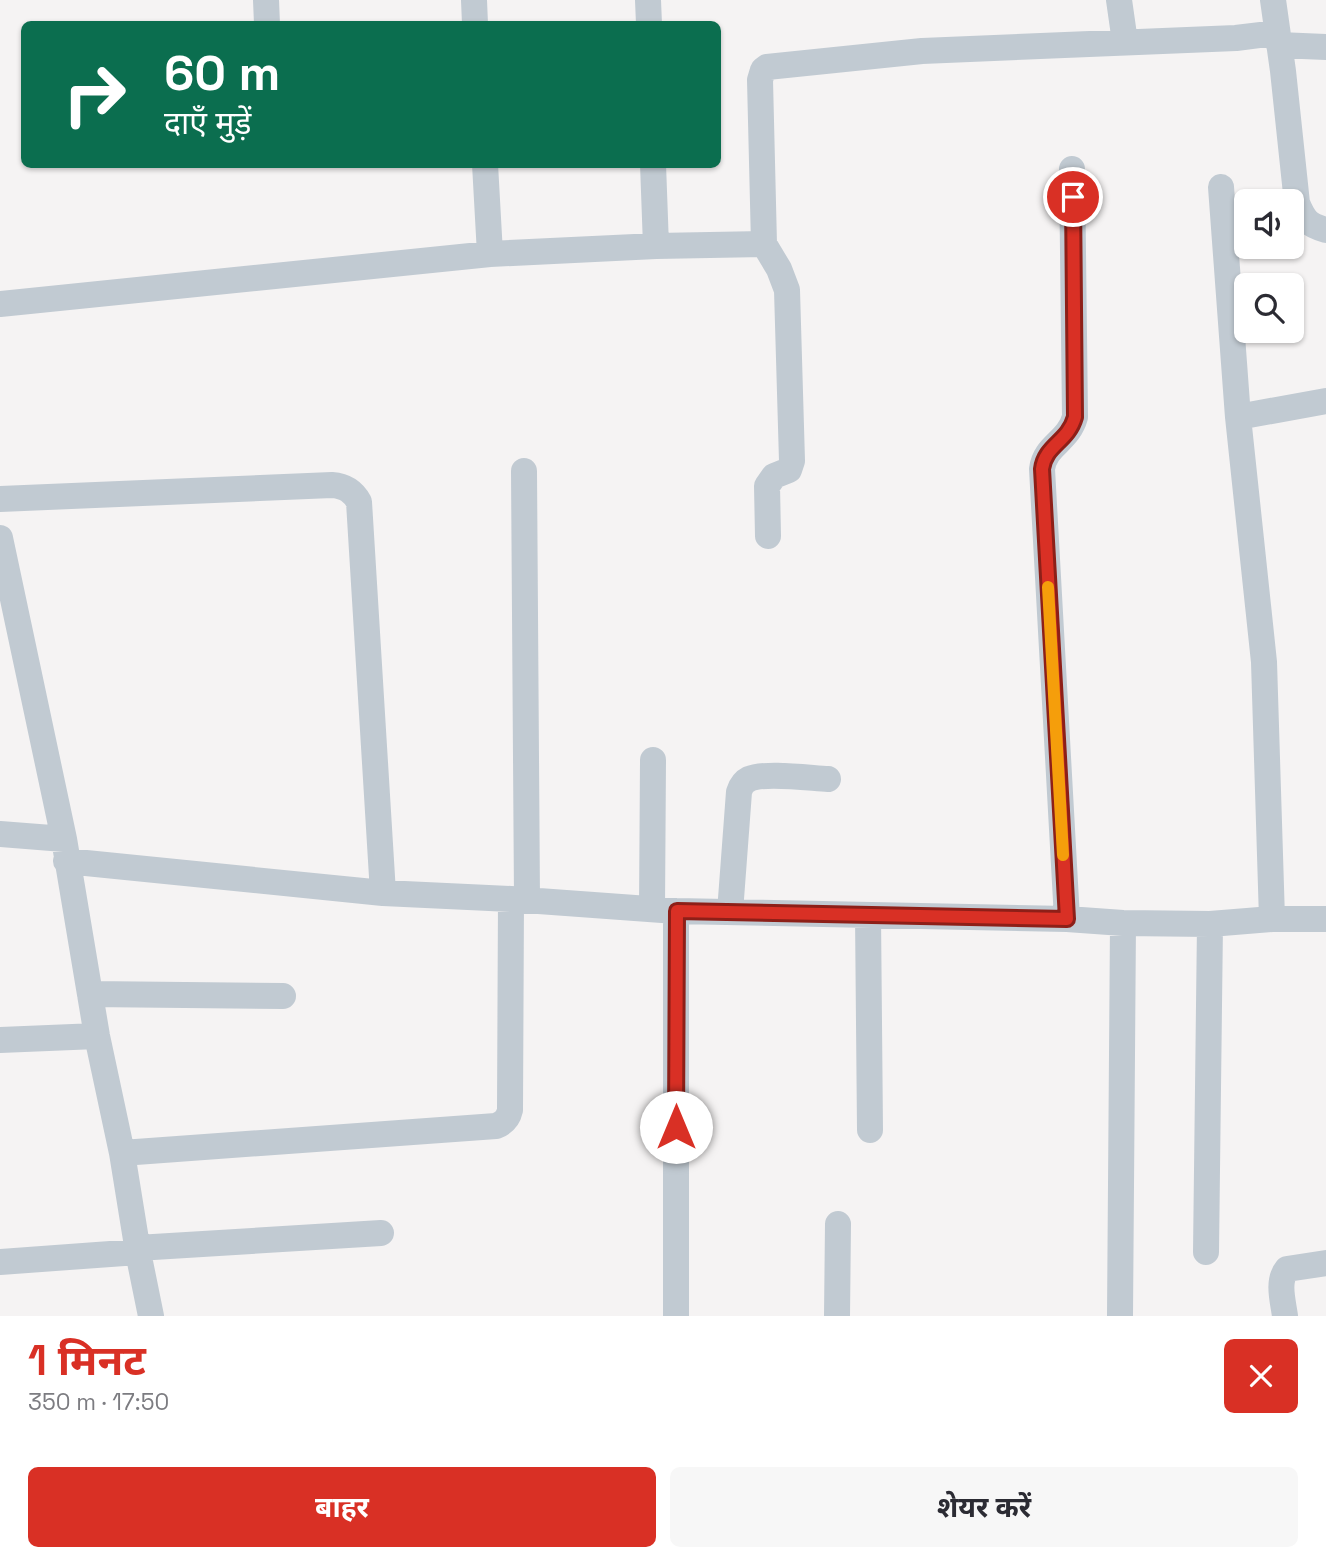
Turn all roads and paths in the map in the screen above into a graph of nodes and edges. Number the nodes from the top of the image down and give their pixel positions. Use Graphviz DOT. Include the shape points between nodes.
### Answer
graph roads {
  1 [pos="266,0"];
  2 [pos="474,0"];
  3 [pos="648,0"];
  4 [pos="1119,0"];
  5 [pos="1273,0"];
  6 [pos="267,21"];
  7 [pos="475,21"];
  8 [pos="649,21"];
  9 [pos="1278,39"];
  10 [pos="1125,42"];
  11 [pos="1326,47"];
  12 [pos="485,168"];
  13 [pos="653,168"];
  14 [pos="1072,169"];
  15 [pos="1220,187"];
  16 [pos="1326,230"];
  17 [pos="764,244"];
  18 [pos="656,246"];
  19 [pos="491,254"];
  20 [pos="0,304"];
  21 [pos="1326,401"];
  22 [pos="1238,416"];
  23 [pos="524,471"];
  24 [pos="0,499"];
  25 [pos="768,536"];
  26 [pos="0,538"];
  27 [pos="653,760"];
  28 [pos="828,779"];
  29 [pos="0,834"];
  30 [pos="65,850"];
  31 [pos="383,893"];
  32 [pos="519,900"];
  33 [pos="664,910"];
  34 [pos="730,912"];
  35 [pos="868,915"];
  36 [pos="1067,919"];
  37 [pos="1272,919"];
  38 [pos="1326,919"];
  39 [pos="1123,923"];
  40 [pos="1210,924"];
  41 [pos="90,995"];
  42 [pos="283,996"];
  43 [pos="97,1036"];
  44 [pos="0,1040"];
  45 [pos="870,1130"];
  46 [pos="122,1153"];
  47 [pos="838,1224"];
  48 [pos="381,1233"];
  49 [pos="138,1250"];
  50 [pos="1206,1252"];
  51 [pos="0,1262"];
  52 [pos="1326,1263"];
  53 [pos="151,1316"];
  54 [pos="676,1316"];
  55 [pos="837,1316"];
  56 [pos="1120,1316"];
  57 [pos="1284,1316"];
  1 -- 6 [label="street"];
  2 -- 7 [label="street"];
  3 -- 8 [label="street"];
  4 -- 10 [label="street"];
  5 -- 9 [label="street"];
  9 -- 10 [label="street"];
  9 -- 11 [label="street"];
  9 -- 16 [label="street" via="1297,203 1309,223"];
  10 -- 17 [label="street" via="922,51 766,67 760,80"];
  12 -- 19 [label="street"];
  13 -- 18 [label="street"];
  14 -- 36 [label="street" via="1075,417 1067,435 1043,459 1042,469"];
  15 -- 22 [label="street"];
  17 -- 18 [label="street"];
  17 -- 25 [label="street" via="787,290 792,461 789,470 774,476 767,486"];
  18 -- 19 [label="street"];
  19 -- 20 [label="street"];
  21 -- 22 [label="street"];
  22 -- 37 [label="street" via="1264,662"];
  23 -- 32 [label="street"];
  24 -- 31 [label="street" via="332,485 345,487 355,496 359,502"];
  26 -- 30 [label="street"];
  27 -- 33 [label="street"];
  28 -- 34 [label="street" via="761,776 742,784"];
  29 -- 30 [label="street"];
  30 -- 31 [label="street"];
  30 -- 41 [label="street"];
  31 -- 32 [label="street"];
  32 -- 33 [label="street"];
  32 -- 46 [label="street" via="510,1110 503,1123"];
  33 -- 34 [label="street"];
  33 -- 54 [label="street"];
  34 -- 35 [label="street"];
  35 -- 36 [label="street"];
  35 -- 45 [label="street"];
  36 -- 39 [label="street"];
  37 -- 38 [label="street"];
  37 -- 40 [label="street"];
  39 -- 40 [label="street"];
  39 -- 56 [label="street"];
  40 -- 50 [label="street"];
  41 -- 42 [label="street"];
  41 -- 43 [label="street"];
  43 -- 44 [label="street"];
  43 -- 46 [label="street"];
  46 -- 49 [label="street"];
  47 -- 55 [label="street"];
  48 -- 49 [label="street"];
  49 -- 51 [label="street"];
  49 -- 53 [label="street"];
  52 -- 57 [label="street" via="1284,1272"];
}
